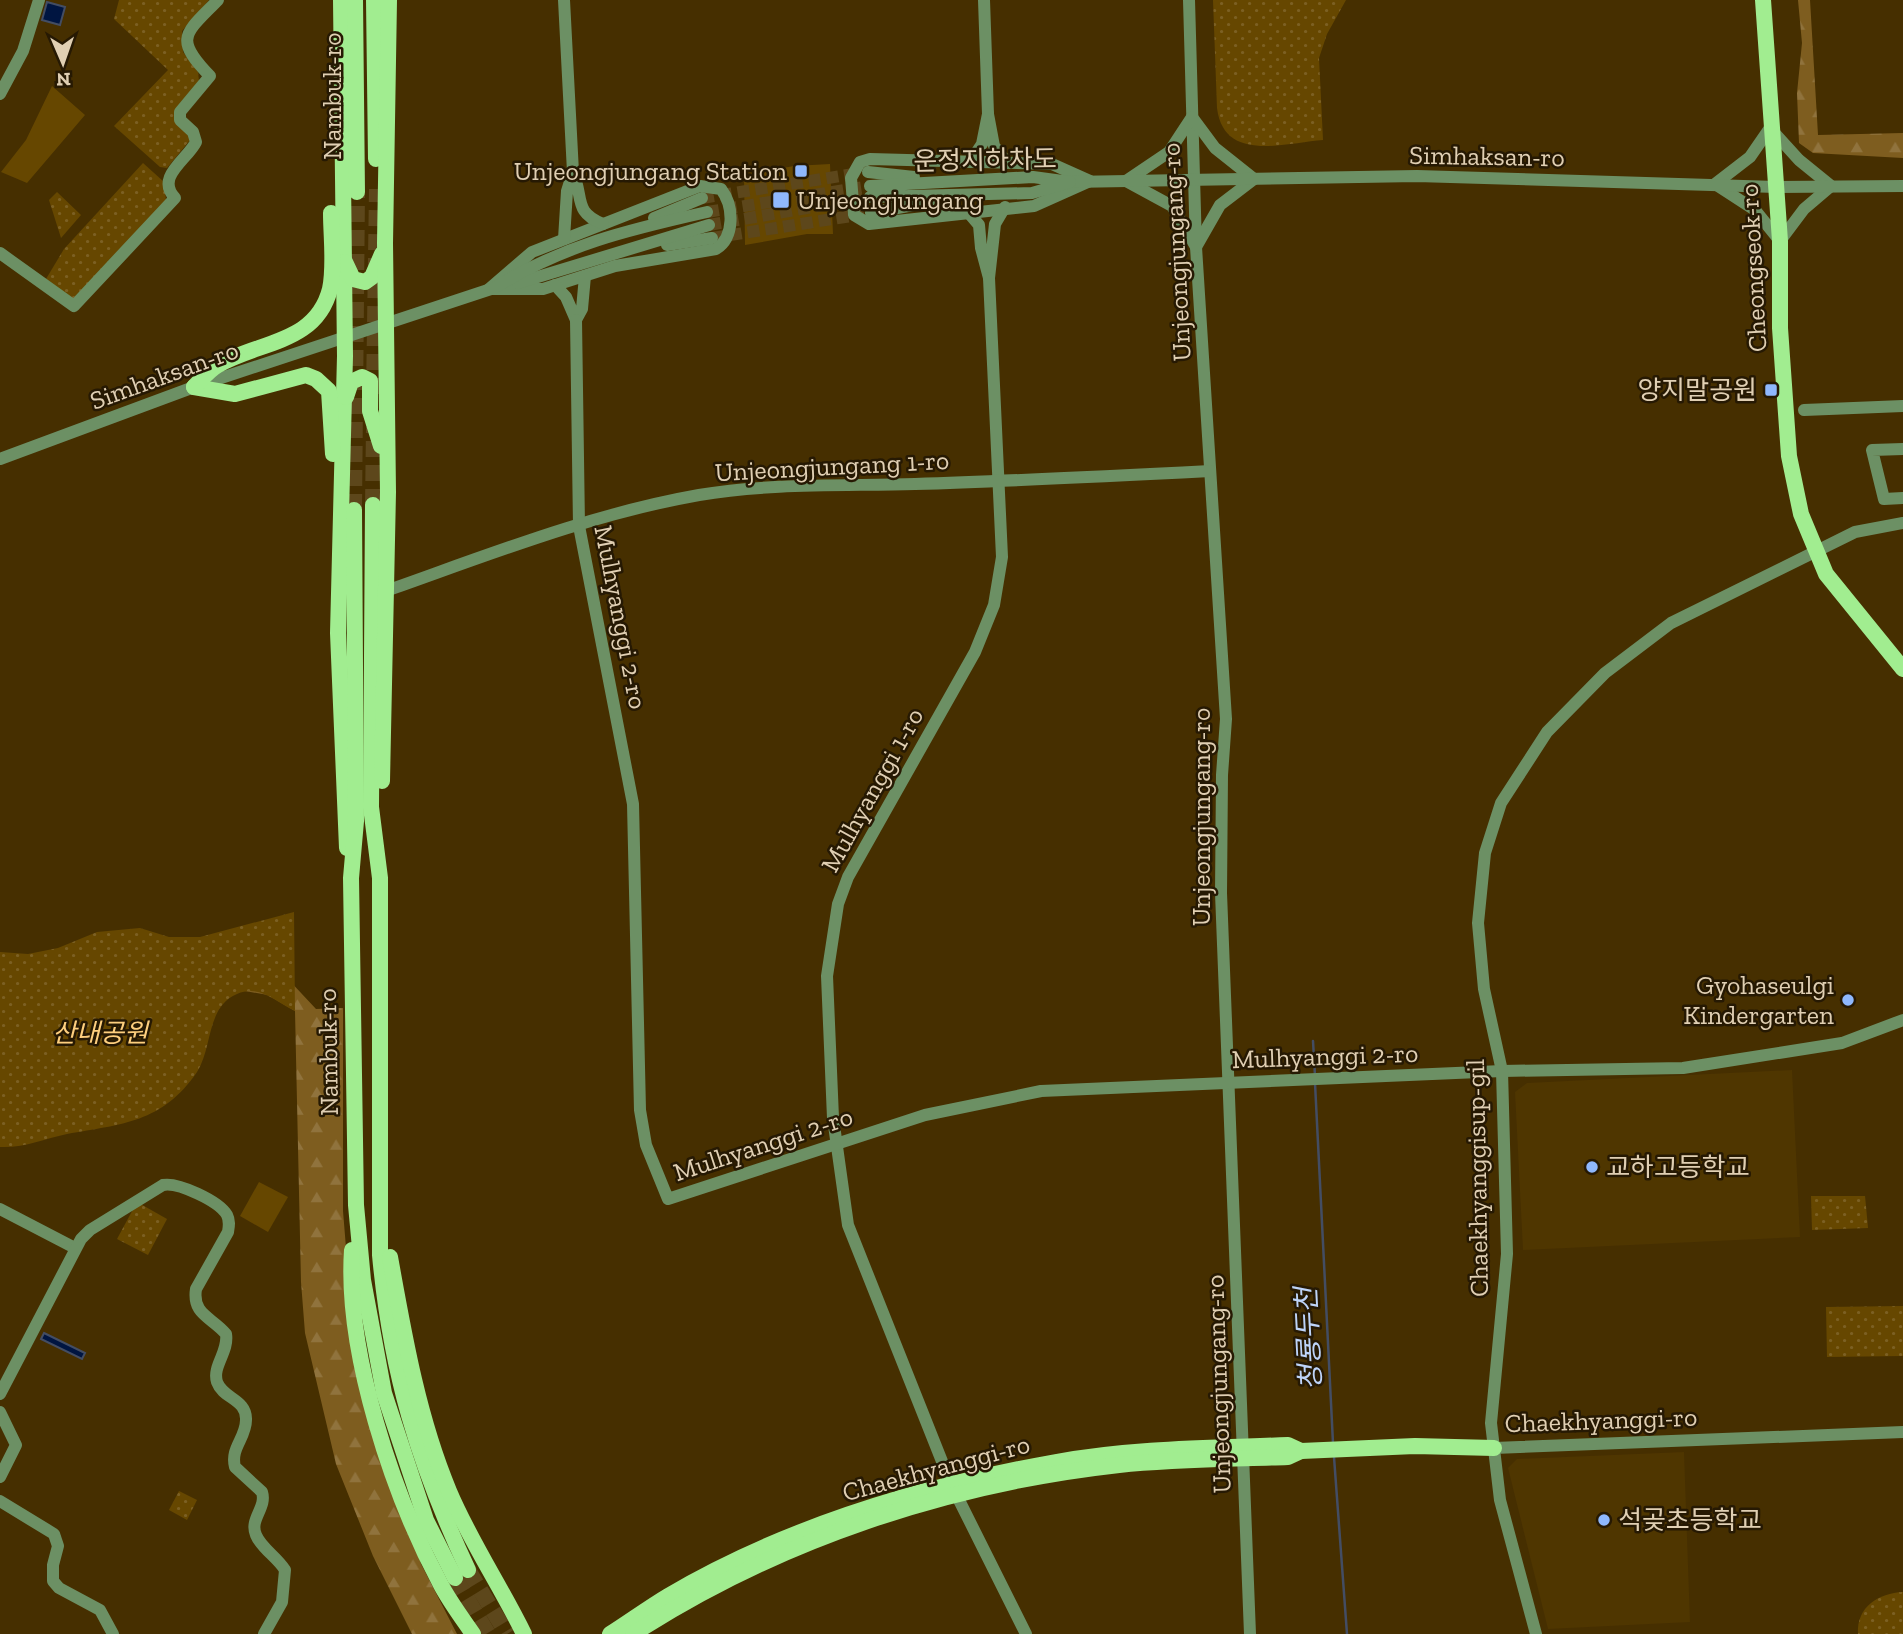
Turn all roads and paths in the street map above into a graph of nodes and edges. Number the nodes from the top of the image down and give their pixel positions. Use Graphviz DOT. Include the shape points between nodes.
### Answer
graph roads {
  1 [pos="39,0"];
  2 [pos="218,0"];
  3 [pos="341,0"];
  4 [pos="355,0"];
  5 [pos="374,0"];
  6 [pos="389,0"];
  7 [pos="564,0"];
  8 [pos="984,0"];
  9 [pos="1189,0"];
  10 [pos="1763,0"];
  11 [pos="0,94"];
  12 [pos="988,114"];
  13 [pos="1192,117"];
  14 [pos="1770,128"];
  15 [pos="340,138"];
  16 [pos="970,162"];
  17 [pos="1007,163"];
  18 [pos="573,172"];
  19 [pos="868,172"];
  20 [pos="1254,179"];
  21 [pos="1194,180"];
  22 [pos="1070,181"];
  23 [pos="1090,181"];
  24 [pos="1126,181"];
  25 [pos="949,182"];
  26 [pos="1714,184"];
  27 [pos="1830,186"];
  28 [pos="1903,186"];
  29 [pos="1776,187"];
  30 [pos="377,189"];
  31 [pos="357,192"];
  32 [pos="964,195"];
  33 [pos="702,198"];
  34 [pos="1005,208"];
  35 [pos="968,212"];
  36 [pos="871,213"];
  37 [pos="603,224"];
  38 [pos="624,231"];
  39 [pos="564,239"];
  40 [pos="1780,241"];
  41 [pos="385,243"];
  42 [pos="1196,247"];
  43 [pos="0,253"];
  44 [pos="343,256"];
  45 [pos="585,276"];
  46 [pos="989,278"];
  47 [pos="555,285"];
  48 [pos="492,289"];
  49 [pos="576,320"];
  50 [pos="386,322"];
  51 [pos="345,336"];
  52 [pos="194,387"];
  53 [pos="344,401"];
  54 [pos="1903,407"];
  55 [pos="1804,410"];
  56 [pos="1903,449"];
  57 [pos="0,459"];
  58 [pos="1210,471"];
  59 [pos="388,480"];
  60 [pos="999,481"];
  61 [pos="1903,498"];
  62 [pos="373,505"];
  63 [pos="354,510"];
  64 [pos="1903,523"];
  65 [pos="579,526"];
  66 [pos="1814,551"];
  67 [pos="341,587"];
  68 [pos="386,591"];
  69 [pos="1903,669"];
  70 [pos="351,878"];
  71 [pos="380,878"];
  72 [pos="1903,1020"];
  73 [pos="1502,1071"];
  74 [pos="1228,1082"];
  75 [pos="835,1144"];
  76 [pos="356,1205"];
  77 [pos="381,1206"];
  78 [pos="0,1209"];
  79 [pos="75,1248"];
  80 [pos="0,1394"];
  81 [pos="0,1412"];
  82 [pos="1903,1432"];
  83 [pos="1493,1448"];
  84 [pos="1244,1453"];
  85 [pos="0,1477"];
  86 [pos="954,1490"];
  87 [pos="0,1502"];
  88 [pos="520,1629"];
  89 [pos="113,1634"];
  90 [pos="264,1634"];
  91 [pos="473,1634"];
  92 [pos="610,1634"];
  93 [pos="633,1634"];
  94 [pos="1026,1634"];
  95 [pos="1250,1634"];
  96 [pos="1536,1634"];
  1 -- 11 [label="street" via="23,51"];
  2 -- 43 [label="street" via="188,30 189,54 210,76 180,113 196,142 171,172 170,191 175,198 74,306"];
  3 -- 15 [label="main road"];
  4 -- 31 [label="main road, Nambuk-ro"];
  5 -- 30 [label="main road, Nambuk-ro"];
  6 -- 41 [label="main road"];
  7 -- 18 [label="street"];
  8 -- 12 [label="street"];
  9 -- 13 [label="street, Unjeongjungang-ro"];
  10 -- 14 [label="main road, Cheongseok-ro"];
  12 -- 16 [label="street" via="982,144"];
  12 -- 17 [label="street" via="994,146"];
  13 -- 20 [label="street" via="1221,155"];
  13 -- 21 [label="street, Unjeongjungang-ro"];
  13 -- 24 [label="street" via="1168,152"];
  14 -- 26 [label="street" via="1750,157"];
  14 -- 27 [label="street" via="1798,160"];
  14 -- 29 [label="main road, Cheongseok-ro"];
  15 -- 44 [label="main road"];
  15 -- 52 [label="main road" via="331,192 330,288 321,312 298,334 216,365"];
  16 -- 17 [label="street"];
  16 -- 35 [label="street" via="870,159 860,162 851,178 855,215 869,224"];
  17 -- 23 [label="street" via="1052,164"];
  18 -- 37 [label="street" via="580,207"];
  18 -- 39 [label="street"];
  19 -- 25 [label="street"];
  20 -- 21 [label="street, Simhaksan-ro"];
  20 -- 26 [label="street, Simhaksan-ro" via="1417,176"];
  20 -- 42 [label="street" via="1220,205"];
  21 -- 24 [label="street, Simhaksan-ro"];
  21 -- 42 [label="street, Unjeongjungang-ro"];
  22 -- 23 [label="street, Simhaksan-ro"];
  22 -- 25 [label="street, 운정지하차도" via="1033,177"];
  22 -- 32 [label="street, 운정지하차도" via="1031,193"];
  23 -- 24 [label="street, Simhaksan-ro"];
  23 -- 34 [label="street" via="1034,206"];
  24 -- 42 [label="street" via="1171,206"];
  25 -- 32 [label="street, 운정지하차도" via="870,192"];
  26 -- 29 [label="street, Simhaksan-ro"];
  26 -- 40 [label="street" via="1755,210"];
  27 -- 28 [label="street, Simhaksan-ro"];
  27 -- 29 [label="street, Simhaksan-ro"];
  27 -- 40 [label="street" via="1804,209"];
  29 -- 40 [label="main road, Cheongseok-ro"];
  32 -- 36 [label="street"];
  33 -- 38 [label="street"];
  34 -- 35 [label="street"];
  34 -- 46 [label="street" via="995,224"];
  35 -- 46 [label="street" via="979,225"];
  37 -- 39 [label="street"];
  37 -- 45 [label="street" via="700,186 721,189 728,198 730,231 716,249"];
  38 -- 48 [label="street" via="536,262"];
  38 -- 48 [label="street" via="709,225 541,279"];
  39 -- 48 [label="street" via="532,251"];
  40 -- 66 [label="main road, Cheongseok-ro" via="1780,328 1789,456"];
  41 -- 44 [label="main road" via="380,262 365,282 353,279"];
  41 -- 50 [label="main road"];
  42 -- 58 [label="street, Unjeongjungang-ro"];
  44 -- 51 [label="main road"];
  45 -- 47 [label="street"];
  45 -- 49 [label="street" via="582,309"];
  46 -- 60 [label="street, Mulhyanggi 1-ro"];
  47 -- 48 [label="street"];
  47 -- 49 [label="street"];
  48 -- 50 [label="street, Simhaksan-ro"];
  49 -- 65 [label="street, Mulhyanggi 2-ro"];
  50 -- 51 [label="street, Simhaksan-ro"];
  50 -- 59 [label="main road"];
  51 -- 52 [label="street, Simhaksan-ro"];
  51 -- 53 [label="main road"];
  52 -- 57 [label="street, Simhaksan-ro"];
  52 -- 67 [label="main road" via="235,394 306,375 329,391"];
  53 -- 59 [label="main road" via="351,382 362,377 370,381 370,411"];
  53 -- 67 [label="main road"];
  54 -- 55 [label="street"];
  56 -- 61 [label="street" via="1872,450 1884,499"];
  58 -- 60 [label="street, Unjeongjungang 1-ro"];
  58 -- 74 [label="street, Unjeongjungang-ro" via="1226,719 1221,893"];
  59 -- 68 [label="main road"];
  60 -- 65 [label="street, Unjeongjungang 1-ro" via="756,488 655,503"];
  60 -- 75 [label="street, Mulhyanggi 1-ro" via="1002,557 987,624 848,877 838,904 827,976"];
  62 -- 71 [label="main road, Nambuk-ro" via="371,807"];
  63 -- 70 [label="main road, Nambuk-ro" via="356,821"];
  64 -- 66 [label="street, Chaekhyanggisup-gil" via="1855,532"];
  65 -- 68 [label="street, Unjeongjungang 1-ro"];
  65 -- 75 [label="street, Mulhyanggi 2-ro" via="634,804 640,1110 646,1145 668,1199"];
  66 -- 69 [label="main road, Cheongseok-ro" via="1826,573"];
  66 -- 73 [label="street, Chaekhyanggisup-gil" via="1671,624 1605,673 1547,733 1501,803 1485,853 1478,923 1484,989"];
  67 -- 70 [label="main road" via="343,822"];
  68 -- 71 [label="main road"];
  70 -- 76 [label="main road, Nambuk-ro"];
  71 -- 77 [label="main road, Nambuk-ro"];
  72 -- 73 [label="street" via="1842,1043 1683,1068"];
  73 -- 74 [label="street, Mulhyanggi 2-ro"];
  73 -- 83 [label="street, Chaekhyanggisup-gil" via="1507,1254 1495,1358"];
  74 -- 75 [label="street, Mulhyanggi 2-ro" via="1041,1091 925,1115"];
  74 -- 84 [label="street, Unjeongjungang-ro"];
  75 -- 86 [label="street, Mulhyanggi 1-ro" via="854,1243"];
  76 -- 77 [label="main road, Nambuk-ro" via="365,1293 384,1393 426,1520 461,1574 400,1389 386,1316"];
  76 -- 91 [label="main road" via="350,1279 367,1381 388,1459 425,1552"];
  77 -- 88 [label="main road" via="426,1426 458,1512"];
  78 -- 79 [label="street"];
  79 -- 80 [label="street"];
  79 -- 90 [label="street" via="90,1230 163,1185 181,1185 227,1215 228,1232 196,1289 195,1299 201,1315 226,1334 218,1386 243,1406 247,1419 234,1449 234,1467 262,1492 256,1537 285,1570 282,1602"];
  81 -- 85 [label="street" via="16,1445"];
  82 -- 83 [label="street, Chaekhyanggi-ro"];
  83 -- 84 [label="main road, Chaekhyanggi-ro" via="1301,1451 1288,1445"];
  83 -- 96 [label="street, Chaekhyanggisup-gil" via="1500,1500"];
  84 -- 86 [label="main road, Chaekhyanggi-ro" via="1081,1458"];
  84 -- 95 [label="street, Unjeongjungang-ro"];
  86 -- 92 [label="main road, Chaekhyanggi-ro" via="866,1508 798,1534 668,1596"];
  86 -- 93 [label="main road, Chaekhyanggi-ro" via="788,1551 674,1608"];
  86 -- 94 [label="street, Mulhyanggi 1-ro"];
  87 -- 89 [label="street" via="54,1534 58,1546 53,1581 100,1610"];
}
